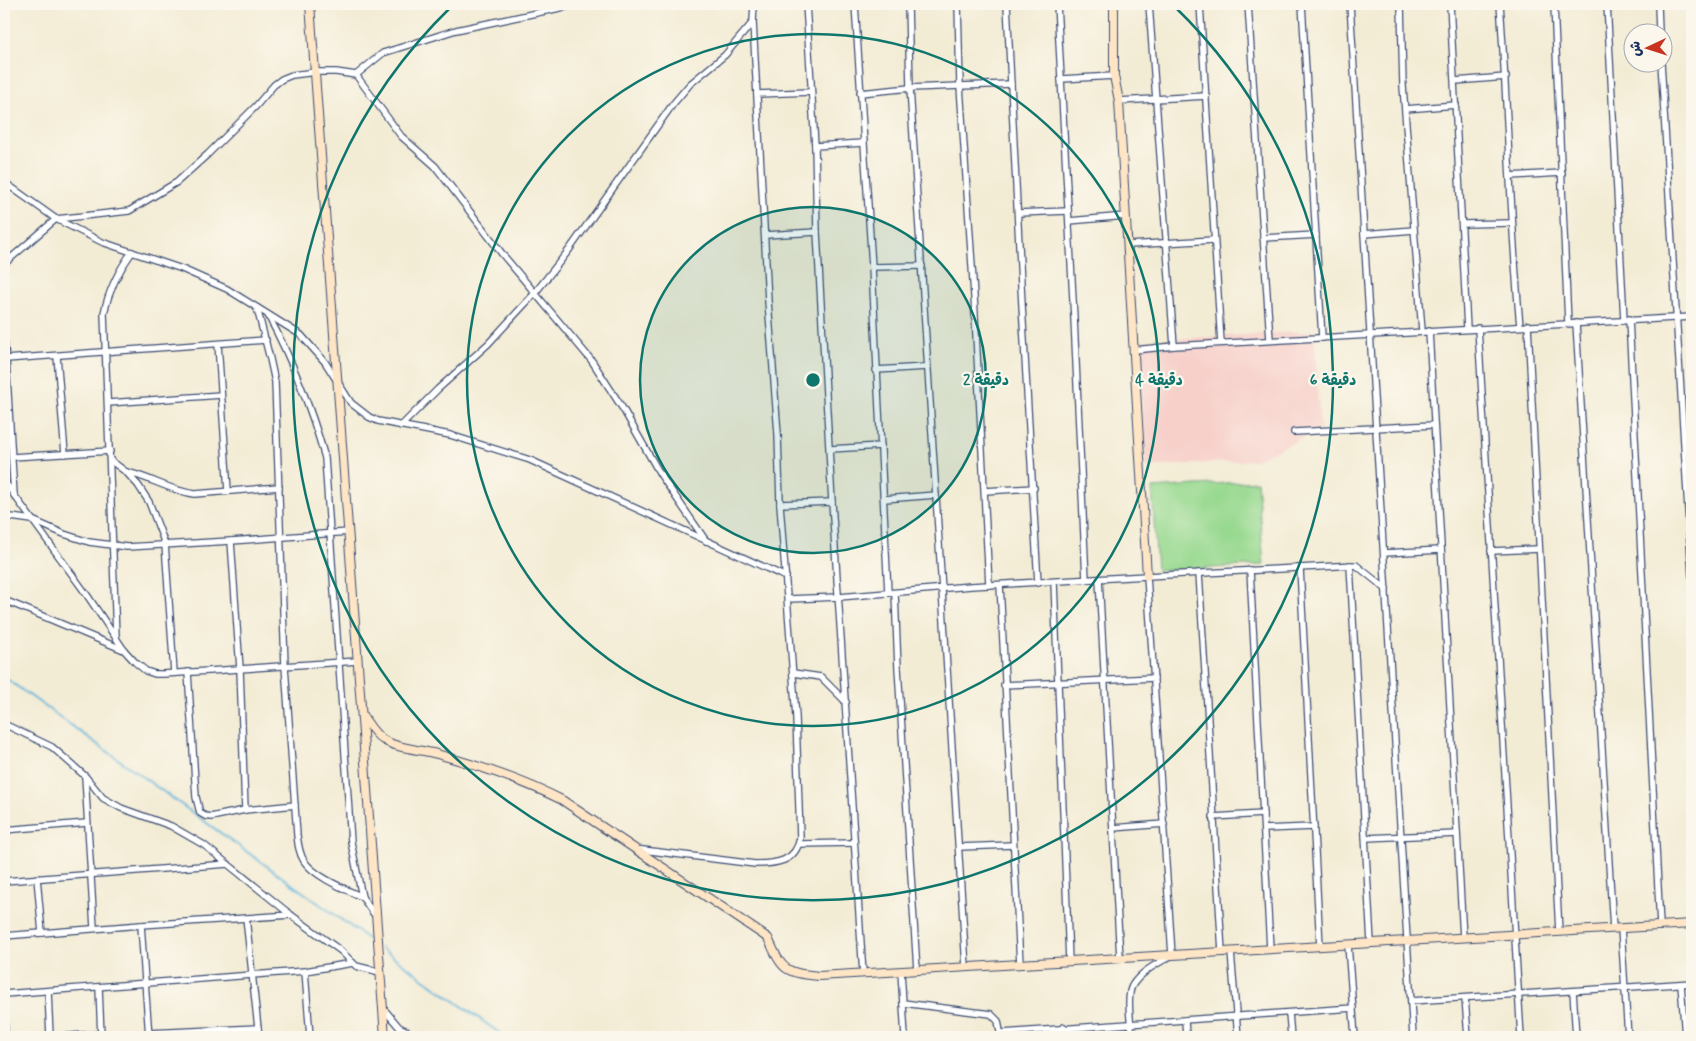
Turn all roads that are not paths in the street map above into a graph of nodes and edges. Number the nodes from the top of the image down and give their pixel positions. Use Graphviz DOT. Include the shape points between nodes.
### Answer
graph roads {
  1 [pos="310,4"];
  2 [pos="579,4"];
  3 [pos="754,4"];
  4 [pos="806,4"];
  5 [pos="855,4"];
  6 [pos="908,4"];
  7 [pos="958,4"];
  8 [pos="1007,4"];
  9 [pos="1057,4"];
  10 [pos="1114,4"];
  11 [pos="1149,4"];
  12 [pos="1200,4"];
  13 [pos="1248,4"];
  14 [pos="1302,4"];
  15 [pos="1350,4"];
  16 [pos="1401,4"];
  17 [pos="1450,4"];
  18 [pos="1500,4"];
  19 [pos="1554,4"];
  20 [pos="1607,4"];
  21 [pos="1658,4"];
  22 [pos="753,22"];
  23 [pos="1659,22"];
  24 [pos="316,72"];
  25 [pos="1662,72"];
  26 [pos="356,75"];
  27 [pos="1114,76"];
  28 [pos="1506,77"];
  29 [pos="1061,79"];
  30 [pos="1455,81"];
  31 [pos="1011,84"];
  32 [pos="960,86"];
  33 [pos="910,88"];
  34 [pos="811,92"];
  35 [pos="860,93"];
  36 [pos="757,94"];
  37 [pos="1206,96"];
  38 [pos="1156,98"];
  39 [pos="1119,101"];
  40 [pos="1456,105"];
  41 [pos="1405,109"];
  42 [pos="863,143"];
  43 [pos="815,146"];
  44 [pos="1562,173"];
  45 [pos="1510,176"];
  46 [pos="4,182"];
  47 [pos="1068,211"];
  48 [pos="1018,213"];
  49 [pos="1126,216"];
  50 [pos="56,219"];
  51 [pos="1069,221"];
  52 [pos="1512,223"];
  53 [pos="1463,224"];
  54 [pos="1414,230"];
  55 [pos="818,232"];
  56 [pos="1364,234"];
  57 [pos="765,235"];
  58 [pos="1316,235"];
  59 [pos="1263,238"];
  60 [pos="1214,240"];
  61 [pos="1166,243"];
  62 [pos="1128,245"];
  63 [pos="132,252"];
  64 [pos="4,264"];
  65 [pos="922,266"];
  66 [pos="872,267"];
  67 [pos="535,293"];
  68 [pos="257,308"];
  69 [pos="268,314"];
  70 [pos="1692,316"];
  71 [pos="1675,317"];
  72 [pos="1626,320"];
  73 [pos="1576,322"];
  74 [pos="1568,323"];
  75 [pos="1528,325"];
  76 [pos="1520,326"];
  77 [pos="1478,328"];
  78 [pos="1467,329"];
  79 [pos="1429,331"];
  80 [pos="1422,332"];
  81 [pos="1370,334"];
  82 [pos="1322,338"];
  83 [pos="266,340"];
  84 [pos="1270,340"];
  85 [pos="4,341"];
  86 [pos="1222,343"];
  87 [pos="218,344"];
  88 [pos="1174,346"];
  89 [pos="1134,350"];
  90 [pos="105,353"];
  91 [pos="57,356"];
  92 [pos="6,359"];
  93 [pos="927,367"];
  94 [pos="876,370"];
  95 [pos="338,382"];
  96 [pos="221,395"];
  97 [pos="108,403"];
  98 [pos="1434,425"];
  99 [pos="401,426"];
  100 [pos="1376,428"];
  101 [pos="1294,432"];
  102 [pos="881,446"];
  103 [pos="830,449"];
  104 [pos="110,451"];
  105 [pos="65,454"];
  106 [pos="12,457"];
  107 [pos="110,460"];
  108 [pos="126,472"];
  109 [pos="4,481"];
  110 [pos="279,487"];
  111 [pos="1034,488"];
  112 [pos="228,491"];
  113 [pos="985,491"];
  114 [pos="14,495"];
  115 [pos="936,495"];
  116 [pos="884,499"];
  117 [pos="832,502"];
  118 [pos="780,504"];
  119 [pos="4,516"];
  120 [pos="32,520"];
  121 [pos="349,532"];
  122 [pos="330,533"];
  123 [pos="280,536"];
  124 [pos="231,541"];
  125 [pos="706,541"];
  126 [pos="165,544"];
  127 [pos="112,546"];
  128 [pos="1539,549"];
  129 [pos="1441,550"];
  130 [pos="1491,551"];
  131 [pos="1384,553"];
  132 [pos="1350,565"];
  133 [pos="1300,568"];
  134 [pos="1250,570"];
  135 [pos="1198,573"];
  136 [pos="1147,576"];
  137 [pos="1692,576"];
  138 [pos="786,578"];
  139 [pos="1086,580"];
  140 [pos="1099,580"];
  141 [pos="1054,582"];
  142 [pos="1038,583"];
  143 [pos="990,585"];
  144 [pos="1000,585"];
  145 [pos="1386,589"];
  146 [pos="942,590"];
  147 [pos="892,593"];
  148 [pos="839,597"];
  149 [pos="788,598"];
  150 [pos="4,600"];
  151 [pos="116,637"];
  152 [pos="124,650"];
  153 [pos="358,661"];
  154 [pos="338,662"];
  155 [pos="285,666"];
  156 [pos="240,669"];
  157 [pos="188,672"];
  158 [pos="174,673"];
  159 [pos="793,673"];
  160 [pos="1154,678"];
  161 [pos="1104,680"];
  162 [pos="1059,682"];
  163 [pos="1004,685"];
  164 [pos="846,702"];
  165 [pos="362,715"];
  166 [pos="4,724"];
  167 [pos="84,776"];
  168 [pos="295,805"];
  169 [pos="244,810"];
  170 [pos="1263,814"];
  171 [pos="1213,817"];
  172 [pos="87,823"];
  173 [pos="1164,824"];
  174 [pos="1314,827"];
  175 [pos="1113,828"];
  176 [pos="1264,829"];
  177 [pos="4,830"];
  178 [pos="1457,834"];
  179 [pos="1401,836"];
  180 [pos="1366,838"];
  181 [pos="854,842"];
  182 [pos="799,844"];
  183 [pos="1013,845"];
  184 [pos="958,847"];
  185 [pos="634,848"];
  186 [pos="228,864"];
  187 [pos="90,875"];
  188 [pos="37,878"];
  189 [pos="4,881"];
  190 [pos="362,898"];
  191 [pos="292,915"];
  192 [pos="376,917"];
  193 [pos="246,918"];
  194 [pos="1692,924"];
  195 [pos="141,925"];
  196 [pos="1660,926"];
  197 [pos="94,928"];
  198 [pos="1617,929"];
  199 [pos="1559,932"];
  200 [pos="42,933"];
  201 [pos="1513,935"];
  202 [pos="4,936"];
  203 [pos="1463,938"];
  204 [pos="1408,941"];
  205 [pos="1371,943"];
  206 [pos="1348,945"];
  207 [pos="1320,946"];
  208 [pos="1270,949"];
  209 [pos="1222,952"];
  210 [pos="1231,952"];
  211 [pos="1172,955"];
  212 [pos="1120,958"];
  213 [pos="1069,961"];
  214 [pos="353,963"];
  215 [pos="1020,964"];
  216 [pos="966,967"];
  217 [pos="917,970"];
  218 [pos="305,971"];
  219 [pos="901,971"];
  220 [pos="380,972"];
  221 [pos="863,974"];
  222 [pos="253,975"];
  223 [pos="145,983"];
  224 [pos="1692,983"];
  225 [pos="1681,984"];
  226 [pos="99,987"];
  227 [pos="1625,988"];
  228 [pos="48,990"];
  229 [pos="1573,991"];
  230 [pos="4,994"];
  231 [pos="1518,994"];
  232 [pos="1465,998"];
  233 [pos="1411,1001"];
  234 [pos="903,1003"];
  235 [pos="383,1008"];
  236 [pos="1353,1008"];
  237 [pos="4,1013"];
  238 [pos="1290,1013"];
  239 [pos="1236,1017"];
  240 [pos="1185,1020"];
  241 [pos="1131,1024"];
  242 [pos="258,1028"];
  243 [pos="1065,1028"];
  244 [pos="210,1034"];
  245 [pos="149,1035"];
  246 [pos="1002,1035"];
  247 [pos="101,1036"];
  248 [pos="5,1037"];
  249 [pos="50,1037"];
  250 [pos="56,1037"];
  251 [pos="259,1037"];
  252 [pos="310,1037"];
  253 [pos="385,1037"];
  254 [pos="419,1037"];
  255 [pos="906,1037"];
  256 [pos="1065,1037"];
  257 [pos="1132,1037"];
  258 [pos="1186,1037"];
  259 [pos="1238,1037"];
  260 [pos="1291,1037"];
  261 [pos="1355,1037"];
  262 [pos="1414,1037"];
  263 [pos="1468,1037"];
  264 [pos="1521,1037"];
  265 [pos="1576,1037"];
  266 [pos="1628,1037"];
  267 [pos="1685,1037"];
  1 -- 24 [label="street"];
  2 -- 26 [label="street" via="456,30 383,53"];
  3 -- 22 [label="street"];
  4 -- 34 [label="street"];
  5 -- 35 [label="street"];
  6 -- 33 [label="street"];
  7 -- 32 [label="street"];
  8 -- 31 [label="street"];
  9 -- 29 [label="street"];
  10 -- 27 [label="street"];
  11 -- 38 [label="street"];
  12 -- 37 [label="street"];
  13 -- 59 [label="street"];
  14 -- 58 [label="street"];
  15 -- 56 [label="street"];
  16 -- 41 [label="street"];
  17 -- 30 [label="street"];
  18 -- 28 [label="street"];
  19 -- 44 [label="street"];
  20 -- 72 [label="street"];
  21 -- 23 [label="street"];
  22 -- 36 [label="street"];
  22 -- 67 [label="street" via="725,55 672,104"];
  24 -- 26 [label="street"];
  24 -- 50 [label="street" via="282,79 183,176 129,211"];
  24 -- 95 [label="street"];
  25 -- 71 [label="street"];
  26 -- 67 [label="street" via="401,136 435,166"];
  27 -- 29 [label="street"];
  27 -- 39 [label="street"];
  28 -- 30 [label="street"];
  28 -- 45 [label="street"];
  29 -- 47 [label="street"];
  30 -- 40 [label="street"];
  31 -- 32 [label="street"];
  31 -- 48 [label="street"];
  32 -- 33 [label="street"];
  32 -- 113 [label="street"];
  33 -- 35 [label="street"];
  33 -- 65 [label="street"];
  34 -- 36 [label="street"];
  34 -- 43 [label="street"];
  35 -- 42 [label="street"];
  36 -- 57 [label="street"];
  37 -- 38 [label="street"];
  37 -- 60 [label="street"];
  38 -- 39 [label="street"];
  38 -- 61 [label="street"];
  39 -- 49 [label="street"];
  40 -- 41 [label="street"];
  40 -- 53 [label="street"];
  41 -- 54 [label="street"];
  42 -- 43 [label="street"];
  42 -- 66 [label="street"];
  43 -- 55 [label="street"];
  44 -- 45 [label="street"];
  44 -- 74 [label="street"];
  45 -- 52 [label="street"];
  46 -- 50 [label="street"];
  47 -- 48 [label="street"];
  47 -- 51 [label="street"];
  48 -- 111 [label="street"];
  49 -- 51 [label="street"];
  49 -- 62 [label="street"];
  50 -- 63 [label="street" via="102,242"];
  50 -- 64 [label="street"];
  51 -- 139 [label="street"];
  52 -- 53 [label="street"];
  52 -- 76 [label="street"];
  53 -- 78 [label="street"];
  54 -- 56 [label="street"];
  54 -- 80 [label="street"];
  55 -- 57 [label="street"];
  55 -- 103 [label="street"];
  56 -- 81 [label="street"];
  57 -- 118 [label="street"];
  58 -- 59 [label="street"];
  58 -- 82 [label="street"];
  59 -- 84 [label="street"];
  60 -- 61 [label="street"];
  60 -- 86 [label="street"];
  61 -- 62 [label="street"];
  61 -- 88 [label="street"];
  62 -- 89 [label="street"];
  63 -- 68 [label="street" via="227,289"];
  63 -- 90 [label="street" via="108,294 104,314"];
  65 -- 66 [label="street"];
  65 -- 93 [label="street"];
  66 -- 94 [label="street"];
  67 -- 99 [label="street" via="488,344"];
  67 -- 125 [label="street" via="592,361 660,474"];
  68 -- 69 [label="street"];
  68 -- 83 [label="street"];
  69 -- 95 [label="street" via="301,335"];
  69 -- 122 [label="street" via="286,349 320,441 326,473"];
  70 -- 71 [label="street"];
  71 -- 72 [label="street"];
  71 -- 137 [label="street"];
  72 -- 73 [label="street"];
  72 -- 196 [label="street"];
  73 -- 74 [label="street"];
  73 -- 198 [label="street"];
  74 -- 75 [label="street"];
  75 -- 76 [label="street"];
  75 -- 128 [label="street"];
  76 -- 77 [label="street"];
  77 -- 78 [label="street"];
  77 -- 130 [label="street"];
  78 -- 79 [label="street"];
  79 -- 80 [label="street"];
  79 -- 98 [label="street"];
  80 -- 81 [label="street"];
  81 -- 82 [label="street"];
  81 -- 100 [label="street"];
  82 -- 84 [label="street"];
  83 -- 87 [label="street"];
  83 -- 110 [label="street" via="275,382"];
  84 -- 86 [label="street"];
  85 -- 92 [label="street"];
  86 -- 88 [label="street"];
  87 -- 90 [label="street"];
  87 -- 96 [label="street"];
  88 -- 89 [label="street"];
  89 -- 136 [label="street"];
  90 -- 91 [label="street"];
  90 -- 97 [label="street"];
  91 -- 92 [label="street"];
  91 -- 105 [label="street"];
  92 -- 106 [label="street"];
  93 -- 94 [label="street"];
  93 -- 115 [label="street"];
  94 -- 102 [label="street"];
  95 -- 99 [label="street" via="351,404 359,410 378,420"];
  95 -- 121 [label="street"];
  96 -- 97 [label="street"];
  96 -- 112 [label="street"];
  97 -- 104 [label="street"];
  98 -- 100 [label="street"];
  98 -- 129 [label="street"];
  99 -- 125 [label="street" via="450,435 530,460"];
  100 -- 101 [label="street"];
  100 -- 131 [label="street"];
  102 -- 103 [label="street"];
  102 -- 116 [label="street"];
  103 -- 117 [label="street"];
  104 -- 105 [label="street"];
  104 -- 107 [label="street"];
  105 -- 106 [label="street"];
  106 -- 114 [label="street"];
  107 -- 108 [label="street"];
  107 -- 127 [label="street"];
  108 -- 112 [label="street" via="182,492"];
  108 -- 126 [label="street" via="149,502"];
  109 -- 114 [label="street"];
  110 -- 112 [label="street"];
  110 -- 123 [label="street"];
  111 -- 113 [label="street"];
  111 -- 142 [label="street"];
  113 -- 143 [label="street"];
  114 -- 120 [label="street"];
  115 -- 116 [label="street"];
  115 -- 146 [label="street"];
  116 -- 147 [label="street"];
  117 -- 118 [label="street"];
  117 -- 148 [label="street"];
  118 -- 138 [label="street"];
  119 -- 120 [label="street"];
  120 -- 127 [label="street" via="64,534"];
  120 -- 151 [label="street"];
  121 -- 122 [label="street"];
  121 -- 153 [label="street"];
  122 -- 123 [label="street"];
  122 -- 154 [label="street"];
  123 -- 124 [label="street"];
  123 -- 155 [label="street"];
  124 -- 126 [label="street"];
  124 -- 156 [label="street"];
  125 -- 138 [label="street"];
  126 -- 127 [label="street"];
  126 -- 158 [label="street"];
  127 -- 151 [label="street"];
  128 -- 130 [label="street"];
  128 -- 199 [label="street"];
  129 -- 131 [label="street"];
  129 -- 178 [label="street"];
  130 -- 201 [label="street"];
  131 -- 145 [label="street"];
  132 -- 133 [label="street"];
  132 -- 145 [label="street" via="1356,565"];
  132 -- 180 [label="street"];
  133 -- 134 [label="street"];
  133 -- 174 [label="street"];
  134 -- 135 [label="street"];
  134 -- 170 [label="street"];
  135 -- 136 [label="street"];
  135 -- 171 [label="street"];
  136 -- 140 [label="street"];
  136 -- 160 [label="street"];
  138 -- 149 [label="street"];
  139 -- 140 [label="street"];
  139 -- 141 [label="street"];
  140 -- 161 [label="street"];
  141 -- 142 [label="street"];
  141 -- 162 [label="street"];
  142 -- 144 [label="street"];
  143 -- 144 [label="street"];
  143 -- 146 [label="street"];
  144 -- 163 [label="street"];
  145 -- 179 [label="street"];
  146 -- 147 [label="street"];
  146 -- 184 [label="street"];
  147 -- 148 [label="street"];
  147 -- 217 [label="street"];
  148 -- 149 [label="street"];
  148 -- 164 [label="street"];
  149 -- 159 [label="street"];
  150 -- 152 [label="street"];
  151 -- 152 [label="street"];
  152 -- 158 [label="street" via="146,671"];
  153 -- 154 [label="street"];
  153 -- 165 [label="street"];
  154 -- 155 [label="street"];
  154 -- 190 [label="street" via="351,842"];
  155 -- 156 [label="street"];
  155 -- 168 [label="street"];
  156 -- 157 [label="street"];
  156 -- 169 [label="street"];
  157 -- 158 [label="street"];
  157 -- 169 [label="street" via="197,806 205,816"];
  159 -- 164 [label="street" via="821,677"];
  159 -- 182 [label="street"];
  160 -- 161 [label="street"];
  160 -- 173 [label="street"];
  161 -- 162 [label="street"];
  161 -- 175 [label="street"];
  162 -- 163 [label="street"];
  162 -- 213 [label="street"];
  163 -- 183 [label="street"];
  164 -- 181 [label="street"];
  165 -- 185 [label="street" via="381,739 536,787 562,800"];
  165 -- 192 [label="street"];
  166 -- 167 [label="street" via="52,747"];
  167 -- 172 [label="street"];
  167 -- 186 [label="street" via="103,798 171,826"];
  168 -- 169 [label="street"];
  168 -- 190 [label="street" via="299,852 304,862"];
  170 -- 171 [label="street"];
  170 -- 176 [label="street"];
  171 -- 209 [label="street"];
  172 -- 177 [label="street"];
  172 -- 187 [label="street"];
  173 -- 175 [label="street"];
  173 -- 211 [label="street"];
  174 -- 176 [label="street"];
  174 -- 207 [label="street"];
  175 -- 212 [label="street"];
  176 -- 208 [label="street"];
  178 -- 179 [label="street"];
  178 -- 203 [label="street"];
  179 -- 180 [label="street"];
  179 -- 204 [label="street"];
  180 -- 205 [label="street"];
  181 -- 182 [label="street"];
  181 -- 221 [label="street"];
  182 -- 185 [label="street" via="785,860 775,864"];
  183 -- 184 [label="street"];
  183 -- 215 [label="street"];
  184 -- 216 [label="street"];
  185 -- 221 [label="street" via="768,938 780,964 794,973 819,976"];
  186 -- 187 [label="street"];
  186 -- 191 [label="street"];
  187 -- 188 [label="street"];
  187 -- 197 [label="street"];
  188 -- 189 [label="street"];
  188 -- 200 [label="street"];
  190 -- 192 [label="street"];
  191 -- 193 [label="street"];
  191 -- 214 [label="street"];
  192 -- 220 [label="street"];
  193 -- 195 [label="street"];
  193 -- 222 [label="street"];
  194 -- 196 [label="street"];
  195 -- 197 [label="street"];
  195 -- 223 [label="street"];
  196 -- 198 [label="street"];
  197 -- 200 [label="street"];
  198 -- 199 [label="street"];
  198 -- 227 [label="street"];
  199 -- 201 [label="street"];
  200 -- 202 [label="street"];
  201 -- 203 [label="street"];
  201 -- 231 [label="street"];
  203 -- 204 [label="street"];
  204 -- 205 [label="street"];
  204 -- 233 [label="street"];
  205 -- 206 [label="street"];
  206 -- 207 [label="street"];
  206 -- 236 [label="street"];
  207 -- 208 [label="street"];
  208 -- 210 [label="street"];
  209 -- 210 [label="street"];
  209 -- 211 [label="street"];
  210 -- 239 [label="street"];
  211 -- 212 [label="street"];
  211 -- 241 [label="street" via="1143,974 1132,987"];
  212 -- 213 [label="street"];
  213 -- 215 [label="street"];
  214 -- 218 [label="street"];
  214 -- 220 [label="street"];
  215 -- 216 [label="street"];
  216 -- 217 [label="street"];
  217 -- 219 [label="street"];
  218 -- 222 [label="street"];
  218 -- 252 [label="street"];
  219 -- 221 [label="street"];
  219 -- 234 [label="street"];
  220 -- 235 [label="street"];
  222 -- 223 [label="street"];
  222 -- 242 [label="street"];
  223 -- 226 [label="street"];
  223 -- 245 [label="street"];
  224 -- 225 [label="street"];
  225 -- 227 [label="street"];
  225 -- 267 [label="street"];
  226 -- 228 [label="street"];
  226 -- 247 [label="street"];
  227 -- 229 [label="street"];
  227 -- 266 [label="street"];
  228 -- 230 [label="street"];
  228 -- 249 [label="street"];
  229 -- 231 [label="street"];
  229 -- 265 [label="street"];
  231 -- 232 [label="street"];
  231 -- 264 [label="street"];
  232 -- 233 [label="street"];
  232 -- 263 [label="street"];
  233 -- 262 [label="street"];
  234 -- 246 [label="street" via="991,1014 998,1021"];
  234 -- 255 [label="street"];
  235 -- 253 [label="street"];
  235 -- 254 [label="street" via="399,1027"];
  236 -- 238 [label="street"];
  236 -- 261 [label="street"];
  237 -- 248 [label="street"];
  238 -- 239 [label="street"];
  238 -- 260 [label="street"];
  239 -- 240 [label="street"];
  239 -- 259 [label="street"];
  240 -- 241 [label="street"];
  240 -- 258 [label="street"];
  241 -- 243 [label="street"];
  241 -- 257 [label="street"];
  242 -- 244 [label="street"];
  242 -- 251 [label="street"];
  243 -- 246 [label="street"];
  243 -- 256 [label="street"];
  244 -- 245 [label="street"];
  247 -- 250 [label="street"];
}
